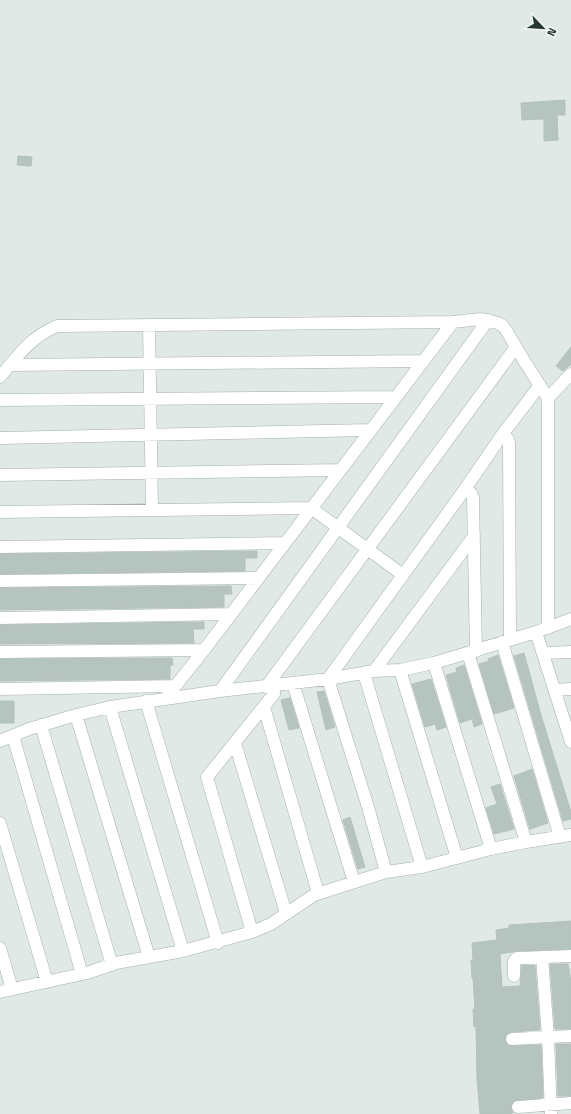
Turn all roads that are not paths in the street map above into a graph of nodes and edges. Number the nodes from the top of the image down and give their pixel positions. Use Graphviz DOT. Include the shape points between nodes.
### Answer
graph roads {
  1 [pos="488,320"];
  2 [pos="453,322"];
  3 [pos="149,325"];
  4 [pos="516,347"];
  5 [pos="422,361"];
  6 [pos="150,363"];
  7 [pos="10,365"];
  8 [pos="571,374"];
  9 [pos="0,377"];
  10 [pos="540,385"];
  11 [pos="395,397"];
  12 [pos="548,398"];
  13 [pos="150,399"];
  14 [pos="0,400"];
  15 [pos="370,430"];
  16 [pos="151,435"];
  17 [pos="502,435"];
  18 [pos="0,438"];
  19 [pos="340,470"];
  20 [pos="151,473"];
  21 [pos="0,475"];
  22 [pos="465,489"];
  23 [pos="311,508"];
  24 [pos="152,510"];
  25 [pos="0,512"];
  26 [pos="338,528"];
  27 [pos="474,536"];
  28 [pos="285,543"];
  29 [pos="0,547"];
  30 [pos="368,549"];
  31 [pos="403,575"];
  32 [pos="258,578"];
  33 [pos="0,581"];
  34 [pos="231,614"];
  35 [pos="0,618"];
  36 [pos="571,620"];
  37 [pos="548,628"];
  38 [pos="536,632"];
  39 [pos="506,641"];
  40 [pos="204,650"];
  41 [pos="0,652"];
  42 [pos="472,652"];
  43 [pos="571,652"];
  44 [pos="543,653"];
  45 [pos="434,663"];
  46 [pos="400,670"];
  47 [pos="369,672"];
  48 [pos="328,679"];
  49 [pos="293,683"];
  50 [pos="175,686"];
  51 [pos="270,686"];
  52 [pos="0,689"];
  53 [pos="571,689"];
  54 [pos="554,690"];
  55 [pos="220,691"];
  56 [pos="165,699"];
  57 [pos="146,701"];
  58 [pos="264,706"];
  59 [pos="110,707"];
  60 [pos="76,715"];
  61 [pos="568,724"];
  62 [pos="41,725"];
  63 [pos="13,736"];
  64 [pos="0,741"];
  65 [pos="571,742"];
  66 [pos="235,743"];
  67 [pos="0,823"];
  68 [pos="565,836"];
  69 [pos="526,842"];
  70 [pos="491,849"];
  71 [pos="457,858"];
  72 [pos="422,867"];
  73 [pos="386,872"];
  74 [pos="354,882"];
  75 [pos="318,893"];
  76 [pos="286,913"];
  77 [pos="252,932"];
  78 [pos="218,942"];
  79 [pos="0,948"];
  80 [pos="183,951"];
  81 [pos="571,956"];
  82 [pos="150,957"];
  83 [pos="542,957"];
  84 [pos="112,965"];
  85 [pos="82,974"];
  86 [pos="514,976"];
  87 [pos="47,982"];
  88 [pos="12,989"];
  89 [pos="0,992"];
  90 [pos="571,1036"];
  91 [pos="548,1037"];
  92 [pos="512,1038"];
  93 [pos="571,1103"];
  94 [pos="518,1107"];
  95 [pos="551,1109"];
  1 -- 2 [label="street"];
  1 -- 4 [label="street" via="498,323 506,330"];
  1 -- 26 [label="street"];
  2 -- 3 [label="street"];
  2 -- 5 [label="street"];
  3 -- 6 [label="street"];
  3 -- 7 [label="street" via="57,326 32,340"];
  4 -- 10 [label="street"];
  4 -- 30 [label="street"];
  5 -- 6 [label="street"];
  5 -- 11 [label="street"];
  6 -- 7 [label="street"];
  6 -- 13 [label="street"];
  7 -- 9 [label="street"];
  8 -- 12 [label="street"];
  10 -- 12 [label="street"];
  10 -- 17 [label="street"];
  11 -- 13 [label="street"];
  11 -- 15 [label="street"];
  12 -- 37 [label="street"];
  13 -- 14 [label="street"];
  13 -- 16 [label="street"];
  15 -- 16 [label="street"];
  15 -- 19 [label="street"];
  16 -- 18 [label="street"];
  16 -- 20 [label="street"];
  17 -- 22 [label="street"];
  17 -- 39 [label="street" via="509,443"];
  19 -- 20 [label="street"];
  19 -- 23 [label="street"];
  20 -- 21 [label="street"];
  20 -- 24 [label="street"];
  22 -- 27 [label="street" via="473,498"];
  22 -- 31 [label="street"];
  23 -- 24 [label="street"];
  23 -- 26 [label="street"];
  23 -- 28 [label="street"];
  24 -- 25 [label="street"];
  26 -- 30 [label="street"];
  26 -- 55 [label="street"];
  27 -- 42 [label="street"];
  27 -- 47 [label="street"];
  28 -- 29 [label="street"];
  28 -- 32 [label="street"];
  30 -- 31 [label="street"];
  30 -- 51 [label="street"];
  31 -- 48 [label="street"];
  32 -- 33 [label="street"];
  32 -- 34 [label="street"];
  34 -- 35 [label="street"];
  34 -- 40 [label="street"];
  36 -- 37 [label="street"];
  37 -- 38 [label="street"];
  38 -- 39 [label="street"];
  38 -- 44 [label="street"];
  39 -- 42 [label="street"];
  39 -- 68 [label="street"];
  40 -- 41 [label="street"];
  40 -- 50 [label="street"];
  42 -- 45 [label="street"];
  42 -- 69 [label="street"];
  43 -- 44 [label="street"];
  44 -- 54 [label="street"];
  45 -- 46 [label="street"];
  45 -- 70 [label="street"];
  46 -- 47 [label="street"];
  46 -- 71 [label="street"];
  47 -- 48 [label="street"];
  47 -- 72 [label="street"];
  48 -- 49 [label="street"];
  48 -- 73 [label="street"];
  49 -- 51 [label="street"];
  49 -- 74 [label="street"];
  50 -- 52 [label="street"];
  50 -- 56 [label="street"];
  51 -- 55 [label="street"];
  51 -- 58 [label="street" via="274,694"];
  53 -- 54 [label="street"];
  54 -- 61 [label="street"];
  55 -- 56 [label="street"];
  56 -- 57 [label="street"];
  57 -- 59 [label="street"];
  57 -- 78 [label="street"];
  58 -- 66 [label="street"];
  58 -- 75 [label="street"];
  59 -- 60 [label="street"];
  59 -- 80 [label="street"];
  60 -- 62 [label="street"];
  60 -- 82 [label="street"];
  61 -- 65 [label="street"];
  62 -- 63 [label="street"];
  62 -- 84 [label="street"];
  63 -- 64 [label="street"];
  63 -- 85 [label="street"];
  66 -- 76 [label="street"];
  66 -- 77 [label="street" via="207,777"];
  67 -- 87 [label="street"];
  68 -- 69 [label="street"];
  69 -- 70 [label="street"];
  70 -- 71 [label="street"];
  71 -- 72 [label="street"];
  72 -- 73 [label="street"];
  73 -- 74 [label="street"];
  74 -- 75 [label="street"];
  75 -- 76 [label="street"];
  76 -- 77 [label="street"];
  77 -- 78 [label="street"];
  78 -- 80 [label="street"];
  79 -- 88 [label="street"];
  80 -- 82 [label="street"];
  81 -- 83 [label="street"];
  82 -- 84 [label="street"];
  83 -- 86 [label="street" via="515,959"];
  83 -- 91 [label="street"];
  84 -- 85 [label="street"];
  85 -- 87 [label="street"];
  87 -- 88 [label="street"];
  88 -- 89 [label="street"];
  90 -- 91 [label="street"];
  91 -- 92 [label="street"];
  91 -- 95 [label="street"];
  93 -- 95 [label="street"];
  94 -- 95 [label="street"];
}
